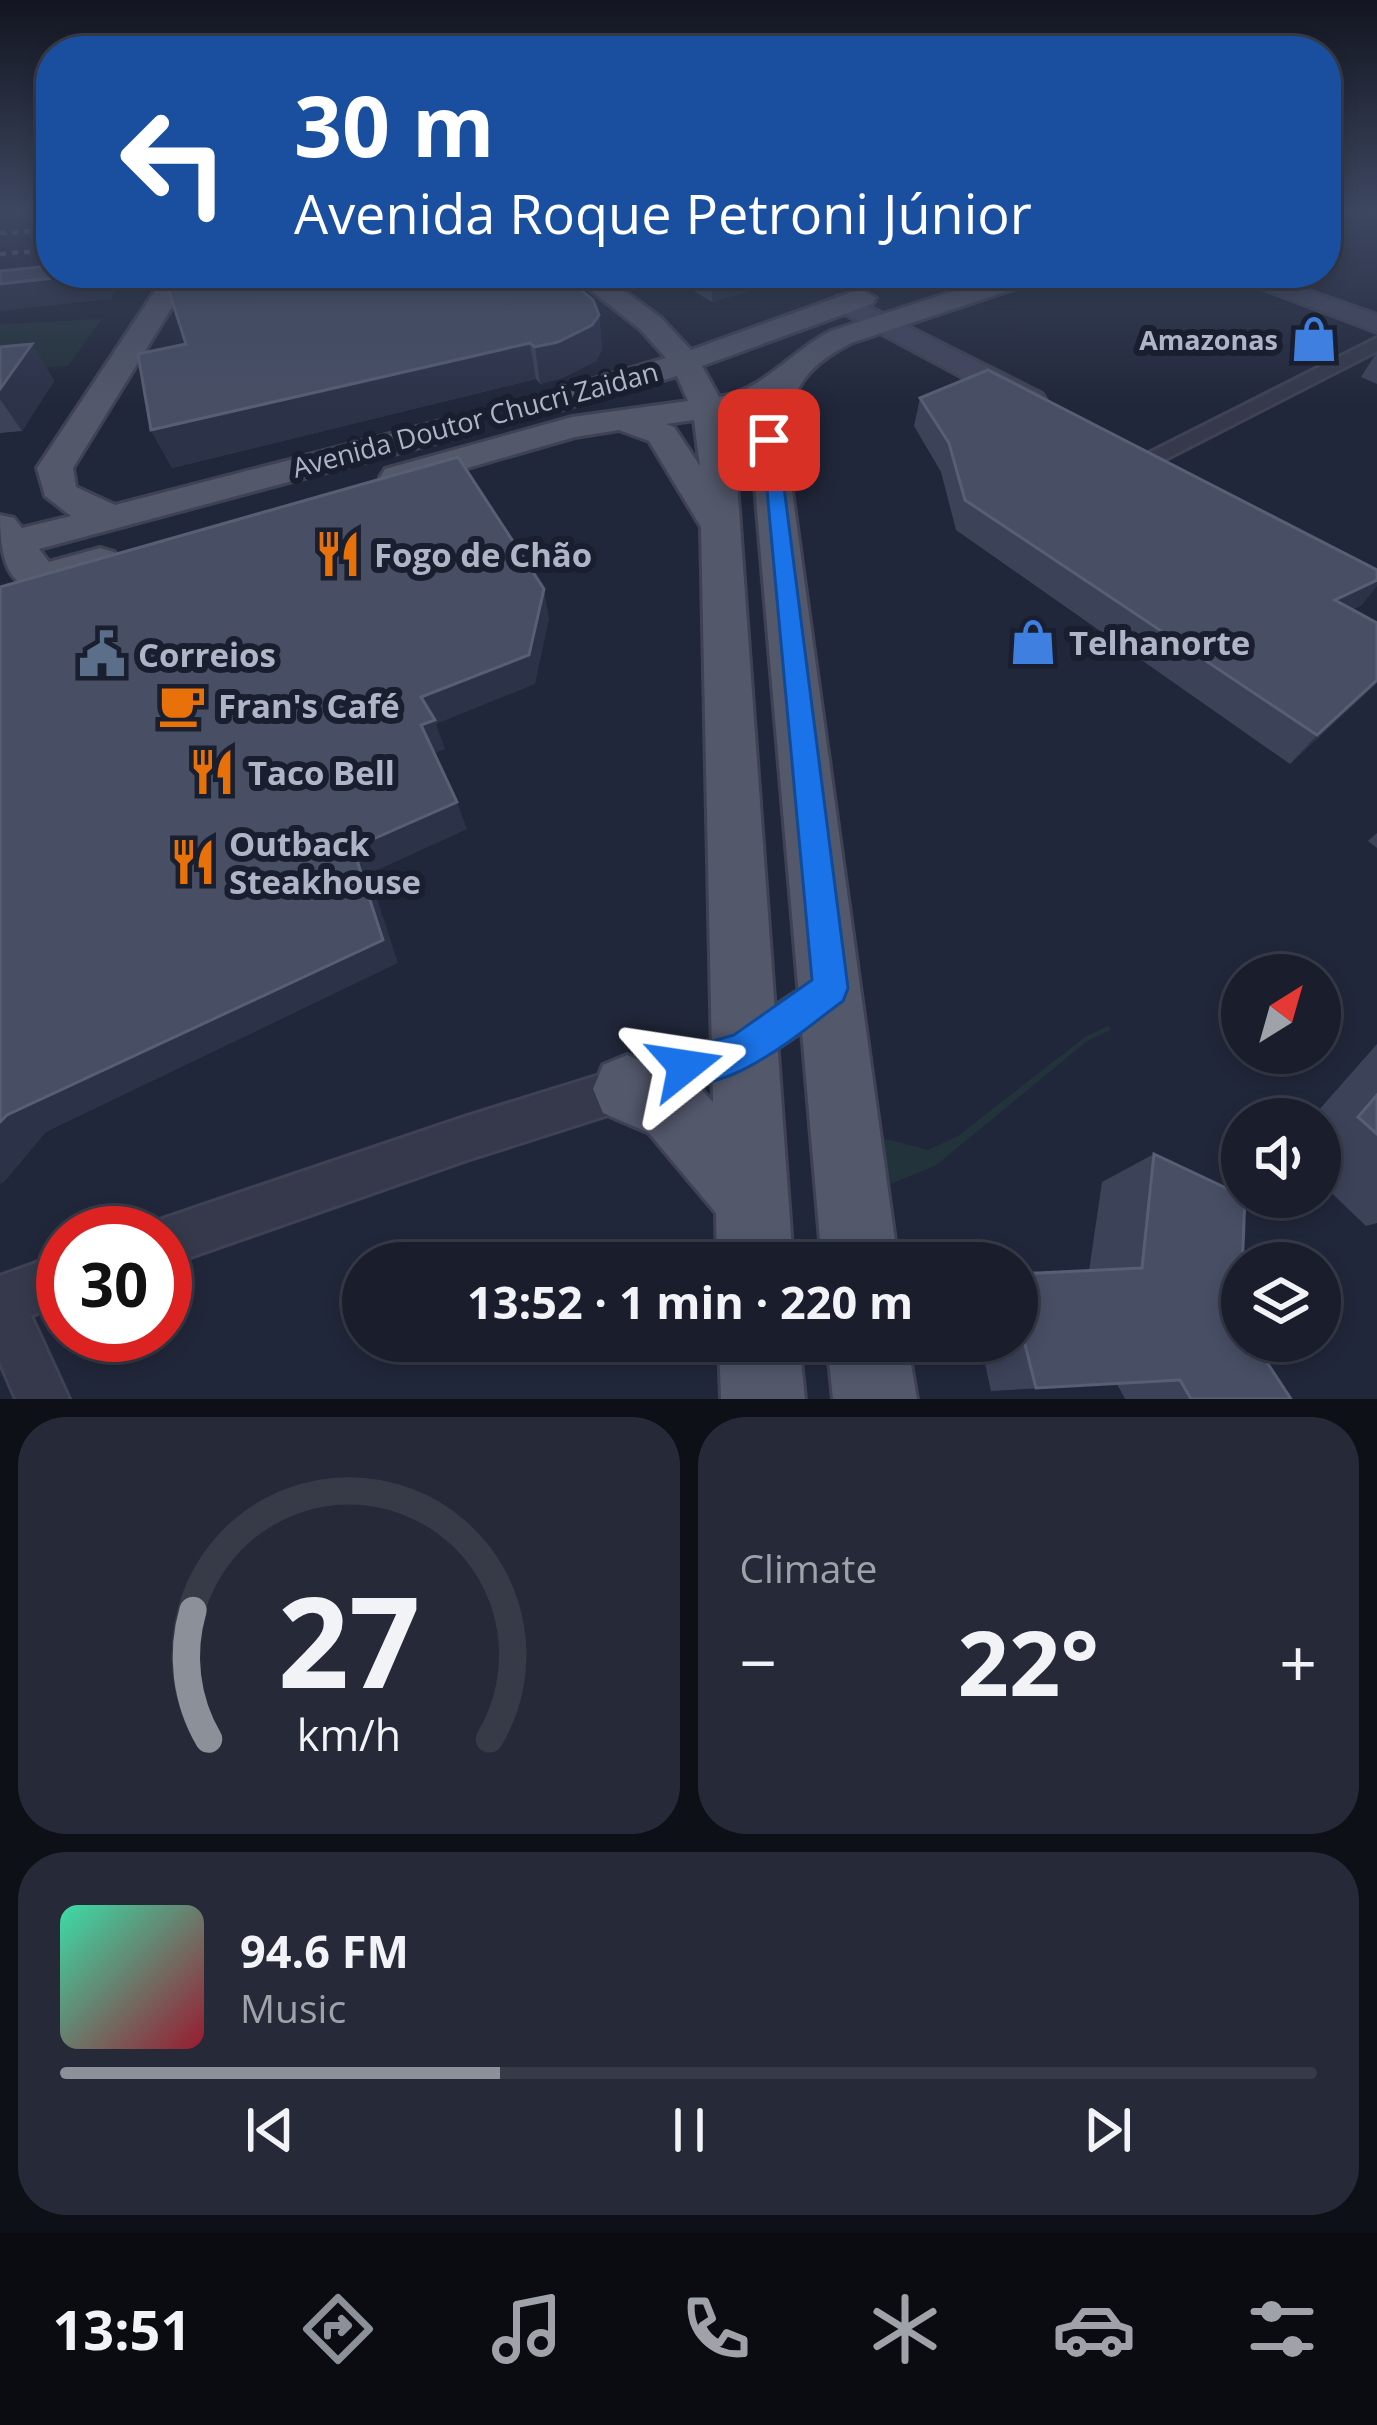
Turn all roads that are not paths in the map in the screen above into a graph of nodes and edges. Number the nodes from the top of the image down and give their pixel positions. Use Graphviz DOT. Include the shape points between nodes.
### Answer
graph roads {
  1 [pos="36,283"];
  2 [pos="0,287"];
  3 [pos="149,288"];
  4 [pos="179,288"];
  5 [pos="612,288"];
  6 [pos="988,288"];
  7 [pos="1277,288"];
  8 [pos="889,290"];
  9 [pos="1377,301"];
  10 [pos="845,303"];
  11 [pos="645,304"];
  12 [pos="1337,309"];
  13 [pos="880,322"];
  14 [pos="1377,324"];
  15 [pos="767,333"];
  16 [pos="1377,344"];
  17 [pos="685,362"];
  18 [pos="790,376"];
  19 [pos="613,402"];
  20 [pos="709,411"];
  21 [pos="1049,411"];
  22 [pos="1135,456"];
  23 [pos="1183,482"];
  24 [pos="71,502"];
  25 [pos="110,515"];
  26 [pos="7,520"];
  27 [pos="720,526"];
  28 [pos="194,534"];
  29 [pos="149,547"];
  30 [pos="20,584"];
  31 [pos="830,988"];
  32 [pos="743,1051"];
  33 [pos="627,1089"];
  34 [pos="753,1231"];
  35 [pos="192,1233"];
  36 [pos="858,1242"];
  37 [pos="36,1294"];
  38 [pos="5,1313"];
  39 [pos="760,1362"];
  40 [pos="870,1362"];
  41 [pos="44,1399"];
  42 [pos="763,1399"];
  43 [pos="875,1399"];
  1 -- 2 [label="highway"];
  3 -- 26 [label="main road"];
  4 -- 24 [label="main road" via="167,294 55,468 55,487"];
  5 -- 11 [label="main road"];
  6 -- 13 [label="main road, Avenida Doutor Chucri Zaidan"];
  7 -- 12 [label="street"];
  8 -- 10 [label="main road, Avenida Doutor Chucri Zaidan"];
  9 -- 12 [label="street"];
  10 -- 13 [label="street"];
  10 -- 15 [label="main road, Avenida Doutor Chucri Zaidan"];
  11 -- 15 [label="main road" via="685,333 703,325"];
  11 -- 17 [label="main road"];
  11 -- 19 [label="main road" via="649,345"];
  12 -- 14 [label="street"];
  13 -- 18 [label="main road, Avenida Doutor Chucri Zaidan" via="819,348"];
  13 -- 21 [label="street"];
  15 -- 17 [label="main road, Avenida Doutor Chucri Zaidan"];
  15 -- 20 [label="main road" via="722,359"];
  16 -- 22 [label="street"];
  17 -- 19 [label="main road, Avenida Doutor Chucri Zaidan"];
  17 -- 20 [label="main road"];
  18 -- 20 [label="main road, Avenida Doutor Chucri Zaidan"];
  18 -- 31 [label="main road" via="775,396 769,440"];
  19 -- 20 [label="main road, Avenida Doutor Chucri Zaidan"];
  19 -- 25 [label="main road, Avenida Doutor Chucri Zaidan"];
  19 -- 27 [label="main road" via="662,434"];
  19 -- 28 [label="main road, Avenida Doutor Chucri Zaidan"];
  20 -- 27 [label="main road"];
  22 -- 23 [label="street"];
  24 -- 25 [label="main road"];
  24 -- 26 [label="main road" via="39,518"];
  25 -- 26 [label="main road, Avenida Doutor Chucri Zaidan"];
  26 -- 30 [label="main road"];
  27 -- 32 [label="main road"];
  29 -- 30 [label="main road"];
  31 -- 32 [label="street"];
  31 -- 36 [label="main road"];
  32 -- 33 [label="street"];
  32 -- 34 [label="main road"];
  33 -- 34 [label="main road" via="673,1109"];
  33 -- 35 [label="street"];
  37 -- 38 [label="street"];
  38 -- 41 [label="street"];
  39 -- 42 [label="main road"];
  40 -- 43 [label="main road"];
}
